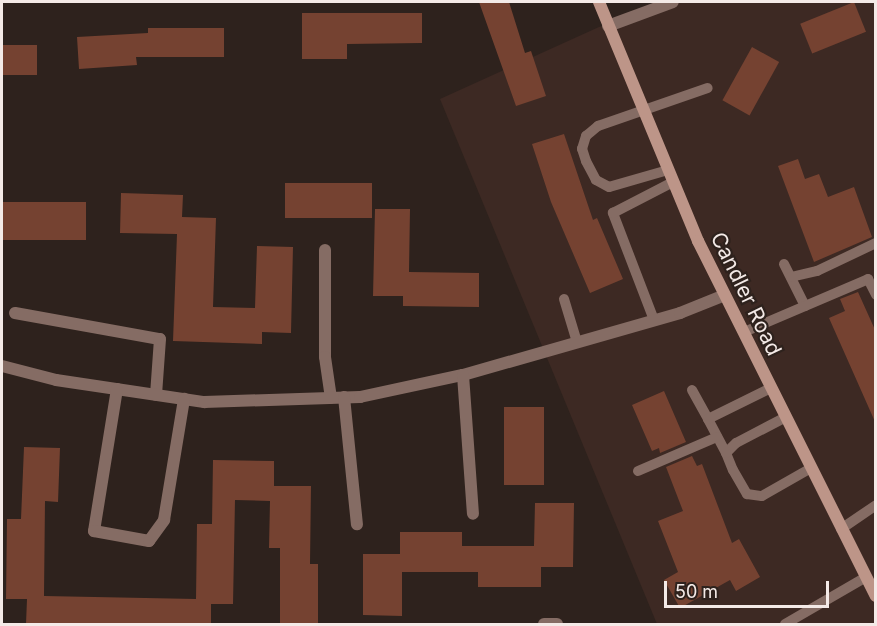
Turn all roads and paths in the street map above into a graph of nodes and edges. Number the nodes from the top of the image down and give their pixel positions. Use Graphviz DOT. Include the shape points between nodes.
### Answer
graph roads {
  1 [pos="599,2"];
  2 [pos="673,2"];
  3 [pos="608,26"];
  4 [pos="708,88"];
  5 [pos="645,113"];
  6 [pos="668,170"];
  7 [pos="674,182"];
  8 [pos="876,243"];
  9 [pos="325,250"];
  10 [pos="784,264"];
  11 [pos="791,277"];
  12 [pos="725,295"];
  13 [pos="876,295"];
  14 [pos="564,299"];
  15 [pos="805,306"];
  16 [pos="15,313"];
  17 [pos="654,320"];
  18 [pos="744,333"];
  19 [pos="577,342"];
  20 [pos="2,366"];
  21 [pos="463,375"];
  22 [pos="771,388"];
  23 [pos="117,389"];
  24 [pos="692,390"];
  25 [pos="156,395"];
  26 [pos="344,397"];
  27 [pos="331,398"];
  28 [pos="184,399"];
  29 [pos="786,417"];
  30 [pos="708,419"];
  31 [pos="717,437"];
  32 [pos="726,453"];
  33 [pos="811,468"];
  34 [pos="638,471"];
  35 [pos="876,505"];
  36 [pos="473,514"];
  37 [pos="357,524"];
  38 [pos="841,529"];
  39 [pos="866,577"];
  40 [pos="876,596"];
  41 [pos="544,624"];
  42 [pos="557,624"];
  43 [pos="788,624"];
  1 -- 3 [label="main road, Candler Road"];
  2 -- 3 [label="street"];
  3 -- 5 [label="main road, Candler Road"];
  4 -- 5 [label="lane"];
  5 -- 6 [label="main road, Candler Road"];
  5 -- 6 [label="lane" via="598,126 586,136 582,149 586,161 596,180 609,187"];
  6 -- 7 [label="main road, Candler Road"];
  7 -- 12 [label="main road, Candler Road"];
  7 -- 17 [label="lane" via="613,213"];
  8 -- 11 [label="lane" via="817,270"];
  9 -- 27 [label="street" via="325,357"];
  10 -- 11 [label="lane"];
  11 -- 15 [label="lane"];
  12 -- 17 [label="street"];
  12 -- 18 [label="main road, Candler Road"];
  13 -- 15 [label="lane" via="868,279"];
  14 -- 19 [label="lane"];
  15 -- 18 [label="lane"];
  16 -- 25 [label="street" via="160,339"];
  17 -- 19 [label="street"];
  18 -- 22 [label="main road, Candler Road"];
  19 -- 21 [label="street"];
  20 -- 23 [label="street"];
  21 -- 26 [label="street"];
  21 -- 36 [label="street"];
  22 -- 29 [label="main road, Candler Road"];
  22 -- 30 [label="lane"];
  23 -- 25 [label="street"];
  23 -- 28 [label="street" via="94,531 150,541 164,520"];
  24 -- 30 [label="lane"];
  25 -- 28 [label="street"];
  26 -- 27 [label="street"];
  26 -- 37 [label="street"];
  27 -- 28 [label="street"];
  29 -- 32 [label="lane" via="736,443"];
  29 -- 33 [label="main road, Candler Road"];
  30 -- 31 [label="lane"];
  31 -- 32 [label="lane"];
  31 -- 34 [label="lane"];
  32 -- 33 [label="lane" via="747,494 754,496 762,496"];
  33 -- 38 [label="main road, Candler Road"];
  35 -- 38 [label="lane"];
  38 -- 39 [label="main road, Candler Road"];
  39 -- 40 [label="main road, Candler Road"];
  39 -- 43 [label="lane"];
  41 -- 42 [label="street"];
}
